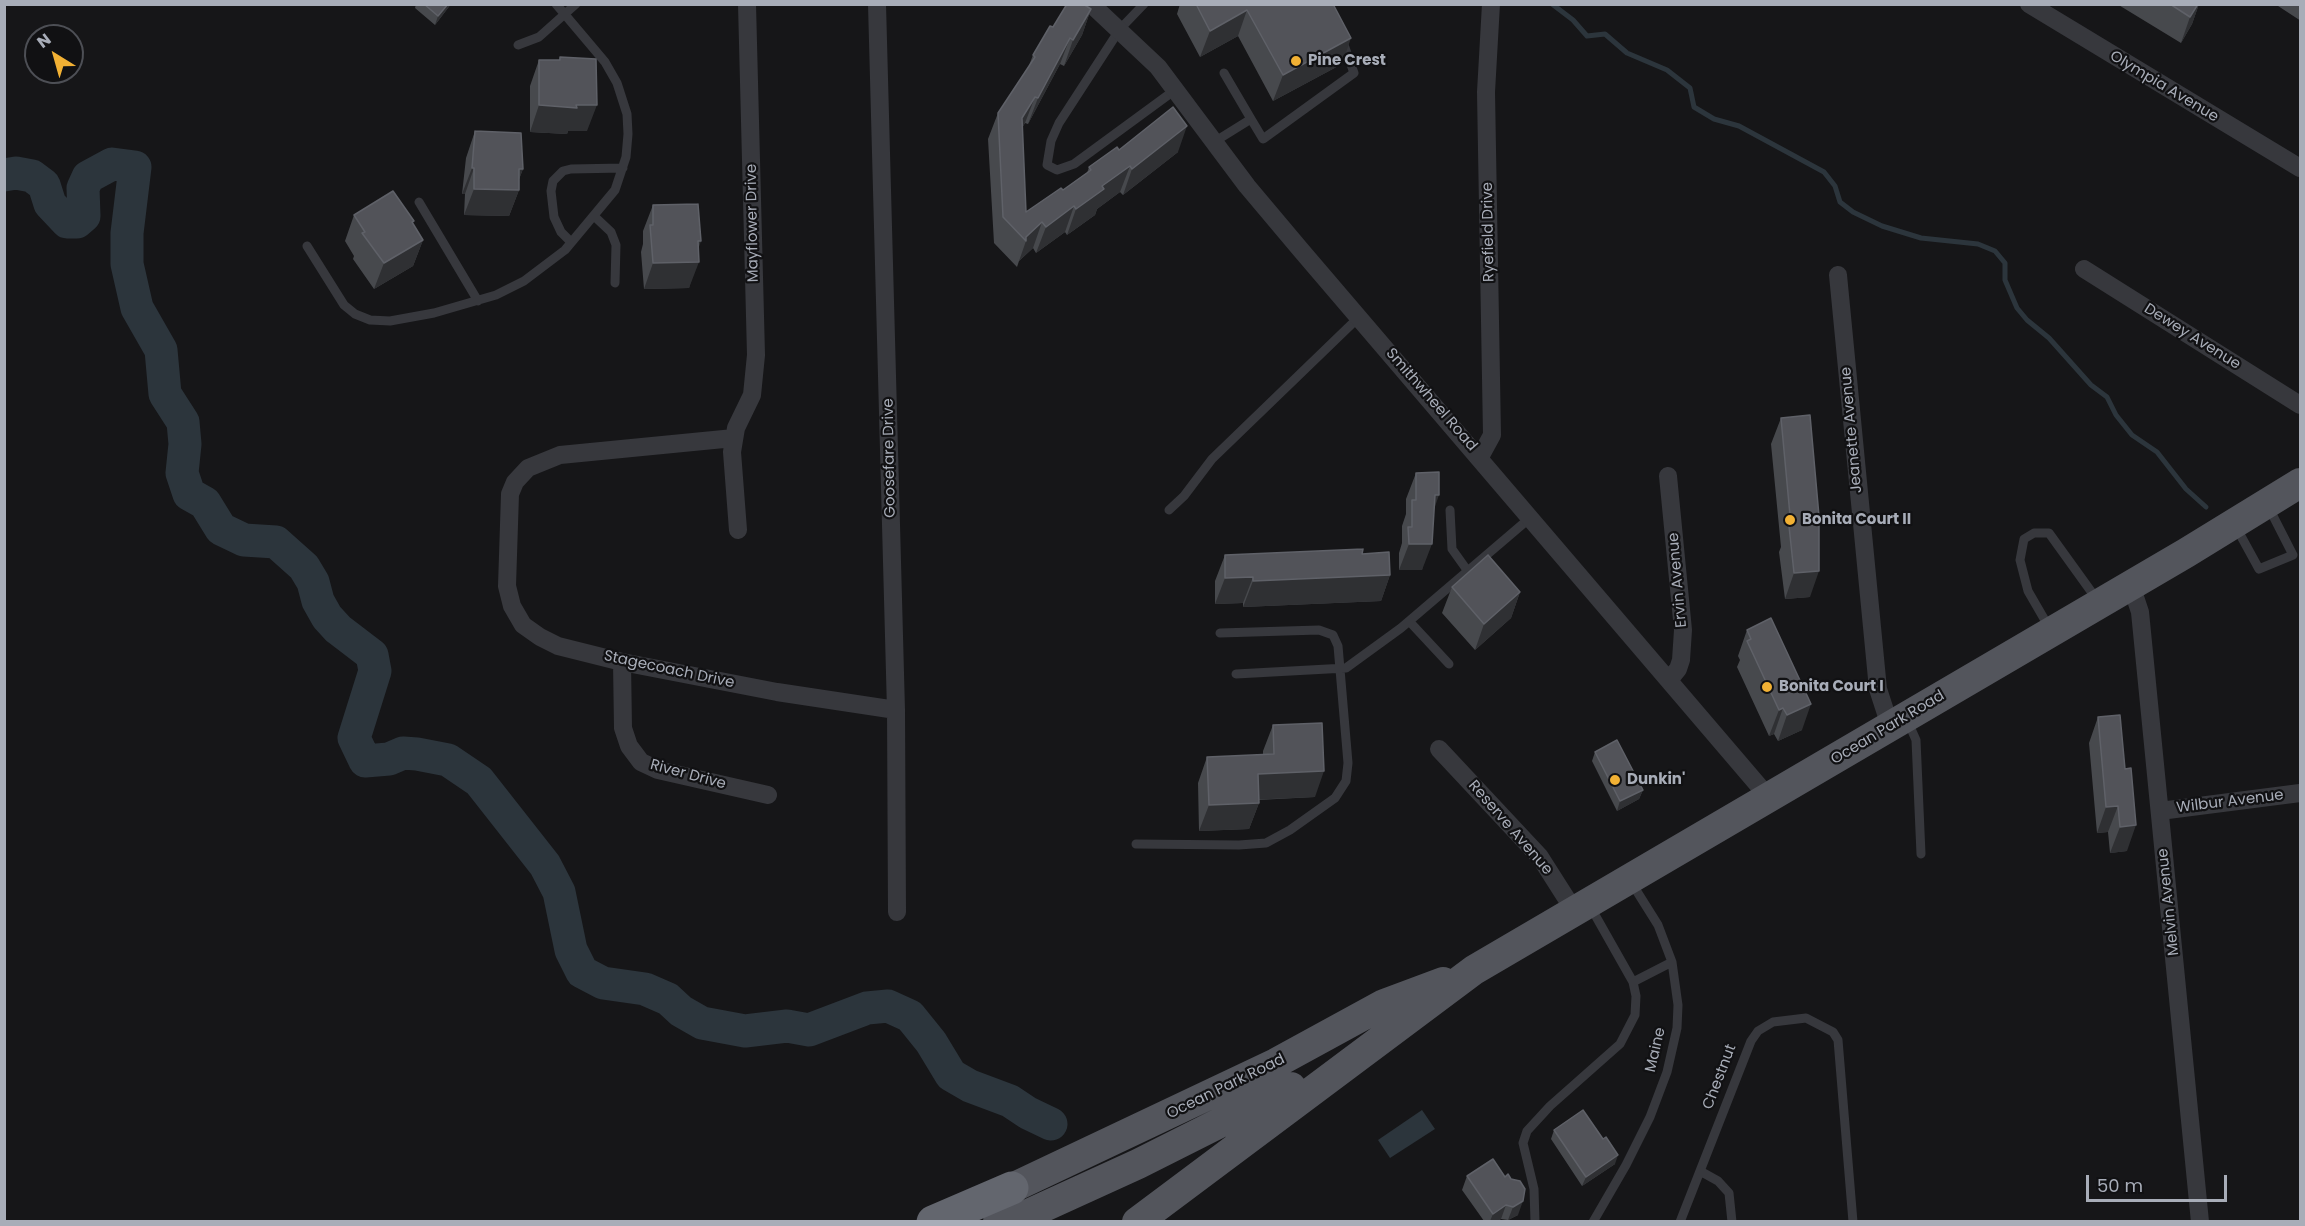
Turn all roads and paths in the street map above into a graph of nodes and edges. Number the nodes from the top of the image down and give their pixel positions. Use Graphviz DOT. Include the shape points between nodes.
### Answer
graph roads {
  1 [pos="556,4"];
  2 [pos="576,4"];
  3 [pos="747,4"];
  4 [pos="877,4"];
  5 [pos="1091,4"];
  6 [pos="1144,4"];
  7 [pos="1491,4"];
  8 [pos="2029,4"];
  9 [pos="565,15"];
  10 [pos="1120,29"];
  11 [pos="1339,31"];
  12 [pos="518,45"];
  13 [pos="1224,73"];
  14 [pos="1175,90"];
  15 [pos="1251,119"];
  16 [pos="1214,142"];
  17 [pos="623,168"];
  18 [pos="2301,168"];
  19 [pos="419,202"];
  20 [pos="594,216"];
  21 [pos="571,242"];
  22 [pos="307,246"];
  23 [pos="2084,269"];
  24 [pos="1838,275"];
  25 [pos="615,283"];
  26 [pos="478,301"];
  27 [pos="1359,317"];
  28 [pos="2301,405"];
  29 [pos="734,438"];
  30 [pos="1480,457"];
  31 [pos="1668,476"];
  32 [pos="2301,483"];
  33 [pos="2267,504"];
  34 [pos="1169,510"];
  35 [pos="1450,510"];
  36 [pos="1531,517"];
  37 [pos="2235,525"];
  38 [pos="738,530"];
  39 [pos="1467,570"];
  40 [pos="2131,585"];
  41 [pos="2099,603"];
  42 [pos="1409,621"];
  43 [pos="2051,631"];
  44 [pos="1220,633"];
  45 [pos="622,662"];
  46 [pos="1449,664"];
  47 [pos="1340,670"];
  48 [pos="1236,674"];
  49 [pos="1669,680"];
  50 [pos="896,710"];
  51 [pos="1898,721"];
  52 [pos="1439,748"];
  53 [pos="2301,793"];
  54 [pos="768,795"];
  55 [pos="1770,799"];
  56 [pos="2160,811"];
  57 [pos="1136,844"];
  58 [pos="1921,854"];
  59 [pos="1630,880"];
  60 [pos="1582,908"];
  61 [pos="897,912"];
  62 [pos="1672,962"];
  63 [pos="1474,970"];
  64 [pos="1633,982"];
  65 [pos="1398,1027"];
  66 [pos="1700,1171"];
  67 [pos="1012,1188"];
  68 [pos="933,1221"];
  69 [pos="998,1221"];
  70 [pos="1011,1221"];
  71 [pos="1137,1221"];
  72 [pos="1535,1221"];
  73 [pos="1593,1221"];
  74 [pos="1680,1221"];
  75 [pos="1732,1221"];
  76 [pos="1853,1221"];
  77 [pos="2200,1221"];
  1 -- 9 [label="lane"];
  2 -- 9 [label="lane"];
  3 -- 29 [label="street, Mayflower Drive" via="756,355 752,395"];
  4 -- 50 [label="street, Goosefare Drive"];
  5 -- 10 [label="street, Smithwheel Road"];
  6 -- 10 [label="lane"];
  7 -- 30 [label="street, Ryefield Drive" via="1486,92 1492,435"];
  8 -- 18 [label="street, Olympia Avenue"];
  9 -- 12 [label="lane" via="539,37"];
  9 -- 17 [label="lane" via="605,62 623,95 628,134"];
  10 -- 14 [label="street, Smithwheel Road"];
  10 -- 14 [label="lane" via="1054,132 1047,160 1050,168 1064,169 1074,164"];
  11 -- 15 [label="lane" via="1354,73 1263,139"];
  13 -- 15 [label="lane"];
  14 -- 16 [label="street, Smithwheel Road"];
  15 -- 16 [label="lane"];
  16 -- 27 [label="street, Smithwheel Road"];
  17 -- 20 [label="lane" via="615,190"];
  17 -- 21 [label="lane" via="571,169 563,171 553,182 551,201 556,225"];
  19 -- 26 [label="lane"];
  20 -- 21 [label="lane"];
  20 -- 25 [label="lane" via="610,232 616,245"];
  21 -- 26 [label="lane" via="524,281"];
  22 -- 26 [label="lane" via="344,305 370,320 390,321"];
  23 -- 28 [label="street, Dewey Avenue"];
  24 -- 51 [label="street, Jeanette Avenue" via="1878,689"];
  27 -- 30 [label="street, Smithwheel Road"];
  27 -- 34 [label="lane" via="1212,459"];
  29 -- 38 [label="street, Mayflower Drive" via="732,469"];
  29 -- 45 [label="street, Stagecoach Drive" via="560,455 528,468 515,482 510,494 507,586 523,625 558,646"];
  30 -- 36 [label="street, Smithwheel Road"];
  31 -- 49 [label="street, Ervin Avenue" via="1683,630 1681,660"];
  32 -- 33 [label="main road, Ocean Park Road"];
  33 -- 37 [label="main road, Ocean Park Road"];
  33 -- 37 [label="lane" via="2292,555 2259,569"];
  35 -- 39 [label="lane" via="1452,549"];
  36 -- 39 [label="lane"];
  36 -- 49 [label="street, Smithwheel Road"];
  37 -- 40 [label="main road, Ocean Park Road"];
  39 -- 42 [label="lane"];
  40 -- 41 [label="main road, Ocean Park Road"];
  40 -- 56 [label="street, Melvin Avenue" via="2140,612"];
  41 -- 43 [label="main road, Ocean Park Road"];
  41 -- 43 [label="lane" via="2049,533 2034,533 2024,539 2020,560 2028,591"];
  42 -- 46 [label="lane"];
  42 -- 47 [label="lane"];
  43 -- 51 [label="main road, Ocean Park Road"];
  44 -- 47 [label="lane" via="1327,631 1336,639"];
  45 -- 50 [label="street, Stagecoach Drive" via="832,702"];
  45 -- 54 [label="street, River Drive" via="623,728 629,746 641,762 658,770"];
  47 -- 48 [label="lane"];
  47 -- 57 [label="lane" via="1349,772 1335,798 1266,843"];
  49 -- 55 [label="street, Smithwheel Road"];
  50 -- 61 [label="street, Goosefare Drive"];
  51 -- 55 [label="main road, Ocean Park Road"];
  51 -- 58 [label="lane" via="1916,740"];
  52 -- 60 [label="street, Reserve Avenue"];
  53 -- 56 [label="street, Wilbur Avenue"];
  55 -- 59 [label="main road, Ocean Park Road"];
  56 -- 77 [label="street, Melvin Avenue"];
  59 -- 60 [label="main road, Ocean Park Road"];
  59 -- 62 [label="lane, Maine" via="1658,925"];
  60 -- 63 [label="main road, Ocean Park Road"];
  60 -- 64 [label="lane"];
  62 -- 64 [label="lane"];
  62 -- 73 [label="lane, Maine" via="1677,1028 1667,1072 1626,1166"];
  63 -- 65 [label="main road, Ocean Park Road"];
  63 -- 67 [label="main road, Ocean Park Road" via="1384,1004 1276,1064"];
  64 -- 72 [label="lane" via="1635,1015 1620,1044 1527,1131 1523,1143 1534,1189"];
  65 -- 70 [label="main road" via="1197,1136"];
  65 -- 71 [label="main road, Ocean Park Road"];
  66 -- 74 [label="lane, Chestnut"];
  66 -- 75 [label="lane" via="1729,1193"];
  66 -- 76 [label="lane, Chestnut" via="1750,1041 1773,1022 1806,1018 1833,1032 1838,1040"];
  67 -- 68 [label="highway"];
  67 -- 69 [label="main road" via="1000,1204"];
}
